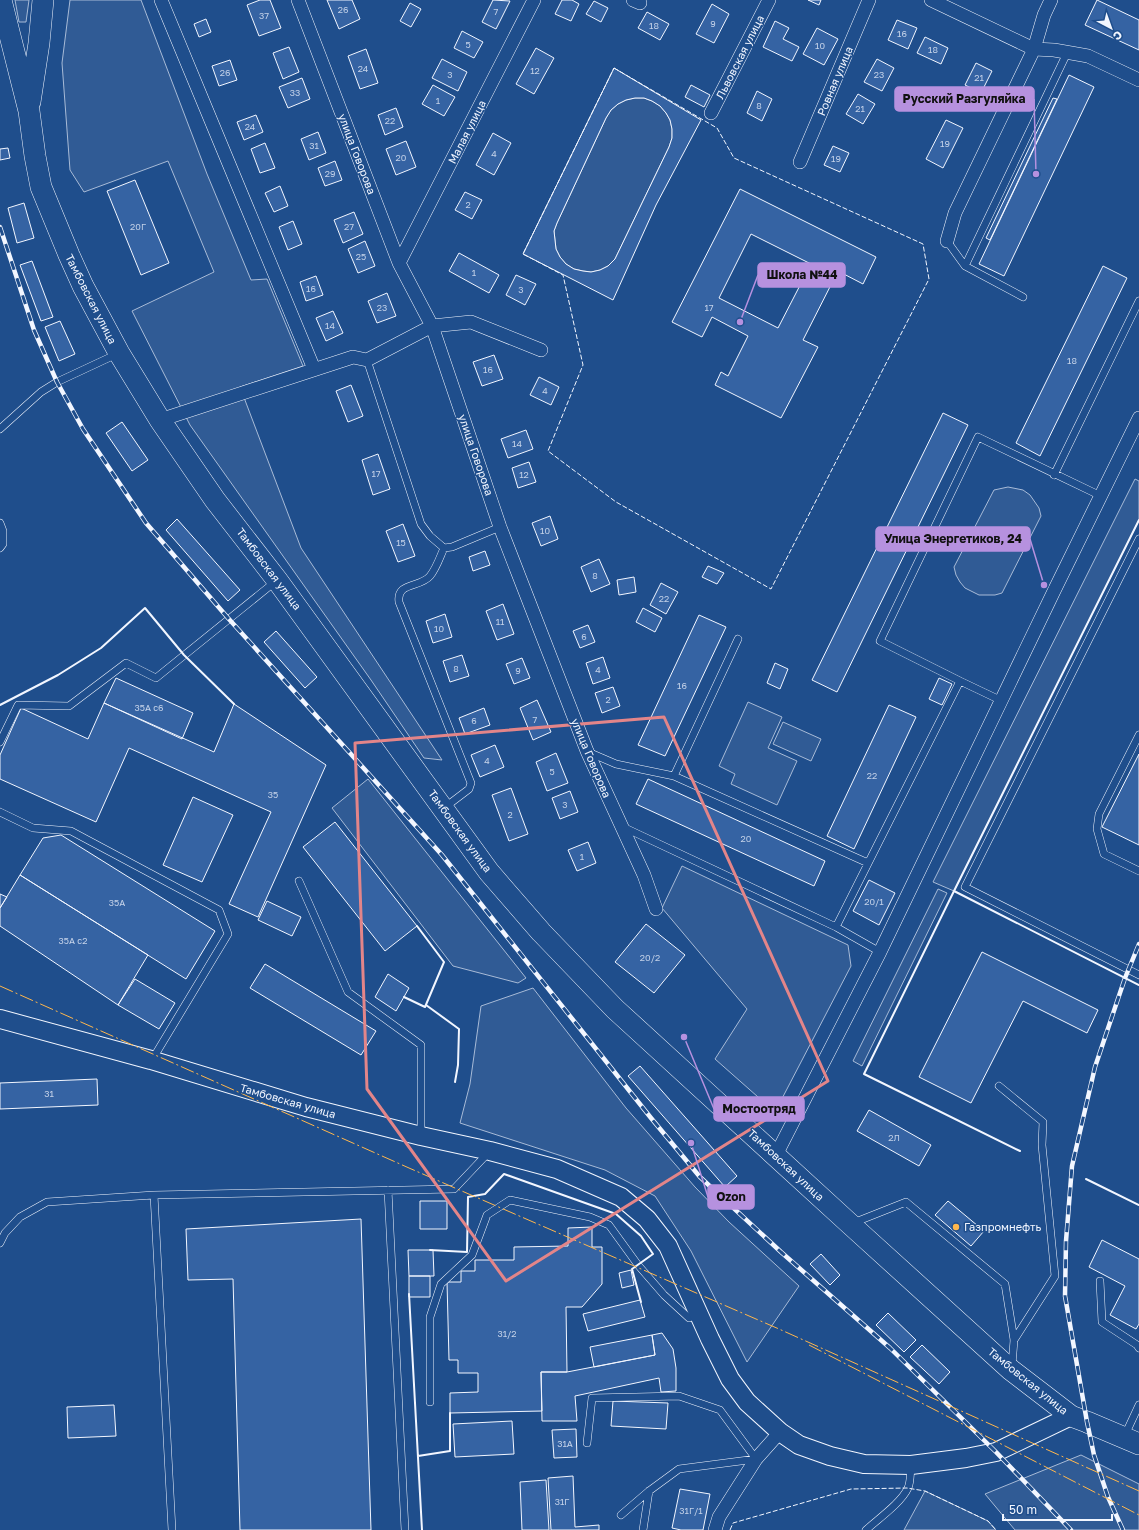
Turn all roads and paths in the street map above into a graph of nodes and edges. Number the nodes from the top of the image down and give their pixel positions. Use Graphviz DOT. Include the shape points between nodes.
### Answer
graph roads {
  1 [pos="1,0"];
  2 [pos="43,0"];
  3 [pos="161,0"];
  4 [pos="298,0"];
  5 [pos="534,0"];
  6 [pos="769,0"];
  7 [pos="869,0"];
  8 [pos="932,0"];
  9 [pos="1051,0"];
  10 [pos="1034,49"];
  11 [pos="1067,53"];
  12 [pos="1139,80"];
  13 [pos="29,111"];
  14 [pos="711,113"];
  15 [pos="800,162"];
  16 [pos="947,242"];
  17 [pos="399,263"];
  18 [pos="965,266"];
  19 [pos="1022,297"];
  20 [pos="1139,301"];
  21 [pos="432,326"];
  22 [pos="541,350"];
  23 [pos="119,353"];
  24 [pos="367,360"];
  25 [pos="314,369"];
  26 [pos="1139,418"];
  27 [pos="160,420"];
  28 [pos="0,429"];
  29 [pos="1054,475"];
  30 [pos="1101,496"];
  31 [pos="0,523"];
  32 [pos="500,527"];
  33 [pos="1139,539"];
  34 [pos="0,548"];
  35 [pos="444,548"];
  36 [pos="277,580"];
  37 [pos="738,639"];
  38 [pos="960,681"];
  39 [pos="1000,700"];
  40 [pos="1139,735"];
  41 [pos="0,742"];
  42 [pos="587,751"];
  43 [pos="674,776"];
  44 [pos="444,808"];
  45 [pos="0,812"];
  46 [pos="622,826"];
  47 [pos="868,863"];
  48 [pos="1139,872"];
  49 [pos="298,881"];
  50 [pos="656,909"];
  51 [pos="836,927"];
  52 [pos="880,952"];
  53 [pos="1139,975"];
  54 [pos="0,1019"];
  55 [pos="151,1060"];
  56 [pos="999,1086"];
  57 [pos="421,1136"];
  58 [pos="490,1151"];
  59 [pos="776,1155"];
  60 [pos="388,1190"];
  61 [pos="154,1195"];
  62 [pos="850,1224"];
  63 [pos="0,1243"];
  64 [pos="1100,1281"];
  65 [pos="699,1313"];
  66 [pos="1014,1340"];
  67 [pos="1138,1345"];
  68 [pos="1011,1370"];
  69 [pos="430,1402"];
  70 [pos="1139,1405"];
  71 [pos="1071,1416"];
  72 [pos="780,1432"];
  73 [pos="1131,1440"];
  74 [pos="587,1443"];
  75 [pos="756,1459"];
  76 [pos="911,1465"];
  77 [pos="649,1491"];
  78 [pos="621,1515"];
  79 [pos="172,1530"];
  80 [pos="405,1530"];
  81 [pos="643,1530"];
  82 [pos="714,1530"];
  83 [pos="866,1530"];
  1 -- 13 [label="main road, Тамбовская улица"];
  2 -- 13 [label="main road, Тамбовская улица"];
  3 -- 25 [label="street"];
  4 -- 17 [label="street, улица Говорова"];
  5 -- 17 [label="street, Малая улица"];
  6 -- 14 [label="street, Львовская улица"];
  7 -- 15 [label="street, Ровная улица"];
  8 -- 10 [label="street"];
  9 -- 10 [label="street"];
  10 -- 11 [label="street"];
  10 -- 16 [label="street" via="955,213"];
  11 -- 12 [label="street" via="1088,56"];
  11 -- 18 [label="lane"];
  13 -- 23 [label="main road, Тамбовская улица" via="41,187 83,286"];
  16 -- 18 [label="lane"];
  17 -- 21 [label="street, улица Говорова"];
  18 -- 19 [label="lane"];
  20 -- 29 [label="lane"];
  21 -- 22 [label="street" via="471,322"];
  21 -- 24 [label="street"];
  21 -- 32 [label="street, улица Говорова"];
  23 -- 27 [label="main road, Тамбовская улица"];
  23 -- 28 [label="lane" via="41,392"];
  24 -- 25 [label="street" via="353,357"];
  24 -- 35 [label="lane" via="421,524"];
  25 -- 27 [label="street"];
  26 -- 30 [label="street"];
  27 -- 36 [label="main road, Тамбовская улица" via="215,500"];
  29 -- 30 [label="lane"];
  29 -- 38 [label="lane" via="978,437 880,641"];
  30 -- 39 [label="street"];
  31 -- 34 [label="lane" via="3,531 3,544"];
  32 -- 35 [label="lane" via="452,548"];
  32 -- 42 [label="street, улица Говорова"];
  33 -- 53 [label="lane" via="965,887"];
  35 -- 44 [label="lane" via="430,577 401,590 398,596 470,783 469,789"];
  36 -- 41 [label="lane" via="156,678 126,664 69,706 18,705"];
  36 -- 44 [label="main road, Тамбовская улица"];
  37 -- 43 [label="lane"];
  38 -- 39 [label="lane"];
  38 -- 47 [label="lane"];
  39 -- 52 [label="street"];
  40 -- 48 [label="lane" via="1099,814 1097,829 1104,854"];
  42 -- 43 [label="lane" via="616,764"];
  42 -- 46 [label="street, улица Говорова"];
  43 -- 47 [label="lane"];
  44 -- 59 [label="main road, Тамбовская улица" via="490,872 541,932 616,1009"];
  45 -- 55 [label="lane" via="33,828 71,831 219,910 228,934"];
  46 -- 50 [label="street, улица Говорова"];
  46 -- 51 [label="lane"];
  47 -- 51 [label="lane"];
  49 -- 57 [label="lane" via="348,992 421,1045"];
  51 -- 52 [label="lane"];
  52 -- 59 [label="street"];
  54 -- 55 [label="street, Тамбовская улица"];
  55 -- 57 [label="street, Тамбовская улица" via="306,1107"];
  56 -- 66 [label="lane" via="1043,1122 1042,1145 1054,1276"];
  57 -- 58 [label="street, Тамбовская улица"];
  58 -- 60 [label="lane" via="454,1189"];
  58 -- 65 [label="street, Тамбовская улица" via="557,1169 622,1197 647,1219 668,1246"];
  59 -- 62 [label="main road, Тамбовская улица"];
  60 -- 61 [label="lane"];
  60 -- 80 [label="lane"];
  61 -- 63 [label="lane" via="47,1202 20,1218 5,1233"];
  61 -- 79 [label="lane"];
  62 -- 66 [label="lane" via="906,1202 1005,1284"];
  62 -- 68 [label="main road, Тамбовская улица"];
  64 -- 67 [label="lane" via="1102,1322"];
  65 -- 69 [label="lane" via="689,1318 664,1295 608,1225 590,1217 510,1200 487,1215 472,1255 441,1284 430,1317"];
  65 -- 72 [label="street, Тамбовская улица" via="730,1379 747,1402"];
  66 -- 68 [label="lane"];
  68 -- 71 [label="main road, Тамбовская улица"];
  70 -- 73 [label="lane"];
  71 -- 73 [label="main road, Тамбовская улица"];
  71 -- 76 [label="street, Тамбовская улица" via="996,1452"];
  72 -- 75 [label="street"];
  72 -- 76 [label="street, Тамбовская улица" via="799,1445 830,1456 864,1464"];
  74 -- 75 [label="lane" via="592,1398 678,1396 720,1410"];
  75 -- 77 [label="lane" via="679,1469"];
  75 -- 82 [label="street"];
  76 -- 83 [label="lane" via="908,1488"];
  77 -- 78 [label="lane"];
  77 -- 81 [label="lane"];
}
